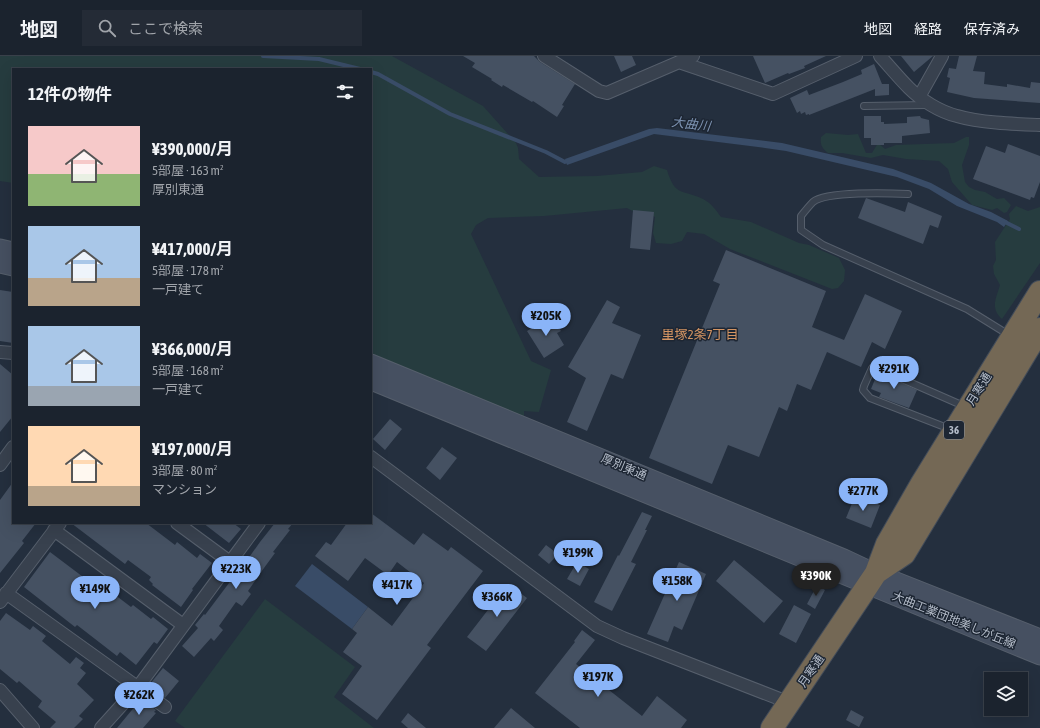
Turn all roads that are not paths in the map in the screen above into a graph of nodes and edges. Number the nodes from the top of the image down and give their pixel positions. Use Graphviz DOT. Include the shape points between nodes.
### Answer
graph roads {
  1 [pos="544,56"];
  2 [pos="693,56"];
  3 [pos="856,56"];
  4 [pos="880,56"];
  5 [pos="942,56"];
  6 [pos="679,62"];
  7 [pos="920,97"];
  8 [pos="930,105"];
  9 [pos="864,106"];
  10 [pos="1040,125"];
  11 [pos="908,194"];
  12 [pos="0,248"];
  13 [pos="12,251"];
  14 [pos="0,264"];
  15 [pos="12,267"];
  16 [pos="1040,292"];
  17 [pos="1040,329"];
  18 [pos="1012,336"];
  19 [pos="0,352"];
  20 [pos="12,353"];
  21 [pos="372,363"];
  22 [pos="372,381"];
  23 [pos="968,408"];
  24 [pos="954,430"];
  25 [pos="12,448"];
  26 [pos="372,458"];
  27 [pos="0,465"];
  28 [pos="178,524"];
  29 [pos="259,524"];
  30 [pos="57,527"];
  31 [pos="230,562"];
  32 [pos="872,579"];
  33 [pos="3,598"];
  34 [pos="183,625"];
  35 [pos="1040,638"];
  36 [pos="1040,656"];
  37 [pos="138,687"];
  38 [pos="0,690"];
  39 [pos="790,703"];
  40 [pos="165,707"];
  41 [pos="33,728"];
  42 [pos="101,728"];
  43 [pos="772,728"];
  1 -- 6 [label="street" via="599,92 607,93"];
  2 -- 6 [label="street"];
  3 -- 6 [label="street" via="773,94"];
  4 -- 7 [label="street" via="909,89"];
  5 -- 7 [label="street"];
  7 -- 8 [label="street"];
  8 -- 9 [label="lane"];
  8 -- 10 [label="street" via="956,116 975,120"];
  11 -- 18 [label="lane" via="862,193 828,196 814,201 801,216 801,230 823,245 967,309"];
  12 -- 13 [label="street"];
  14 -- 15 [label="street"];
  16 -- 18 [label="highway, 月寒通 / 36"];
  17 -- 32 [label="highway, 月寒通 / 36" via="904,554"];
  18 -- 23 [label="highway, 月寒通 / 36"];
  19 -- 20 [label="street"];
  21 -- 32 [label="street, 厚別東通" via="844,558"];
  22 -- 32 [label="street, 厚別東通"];
  23 -- 24 [label="highway, 月寒通 / 36"];
  23 -- 24 [label="lane" via="880,368 872,368 864,386 870,398"];
  24 -- 32 [label="highway, 月寒通 / 36" via="887,544"];
  25 -- 27 [label="street"];
  26 -- 39 [label="street" via="597,626"];
  28 -- 31 [label="street"];
  29 -- 31 [label="street"];
  30 -- 33 [label="street"];
  30 -- 34 [label="street"];
  31 -- 34 [label="street"];
  32 -- 35 [label="street, 大曲工業団地美しが丘線"];
  32 -- 36 [label="street, 大曲工業団地美しが丘線"];
  32 -- 39 [label="highway, 月寒通 / 36"];
  33 -- 37 [label="street"];
  34 -- 37 [label="street"];
  37 -- 40 [label="street"];
  37 -- 42 [label="street"];
  38 -- 41 [label="street"];
  39 -- 43 [label="highway, 月寒通 / 36"];
}
